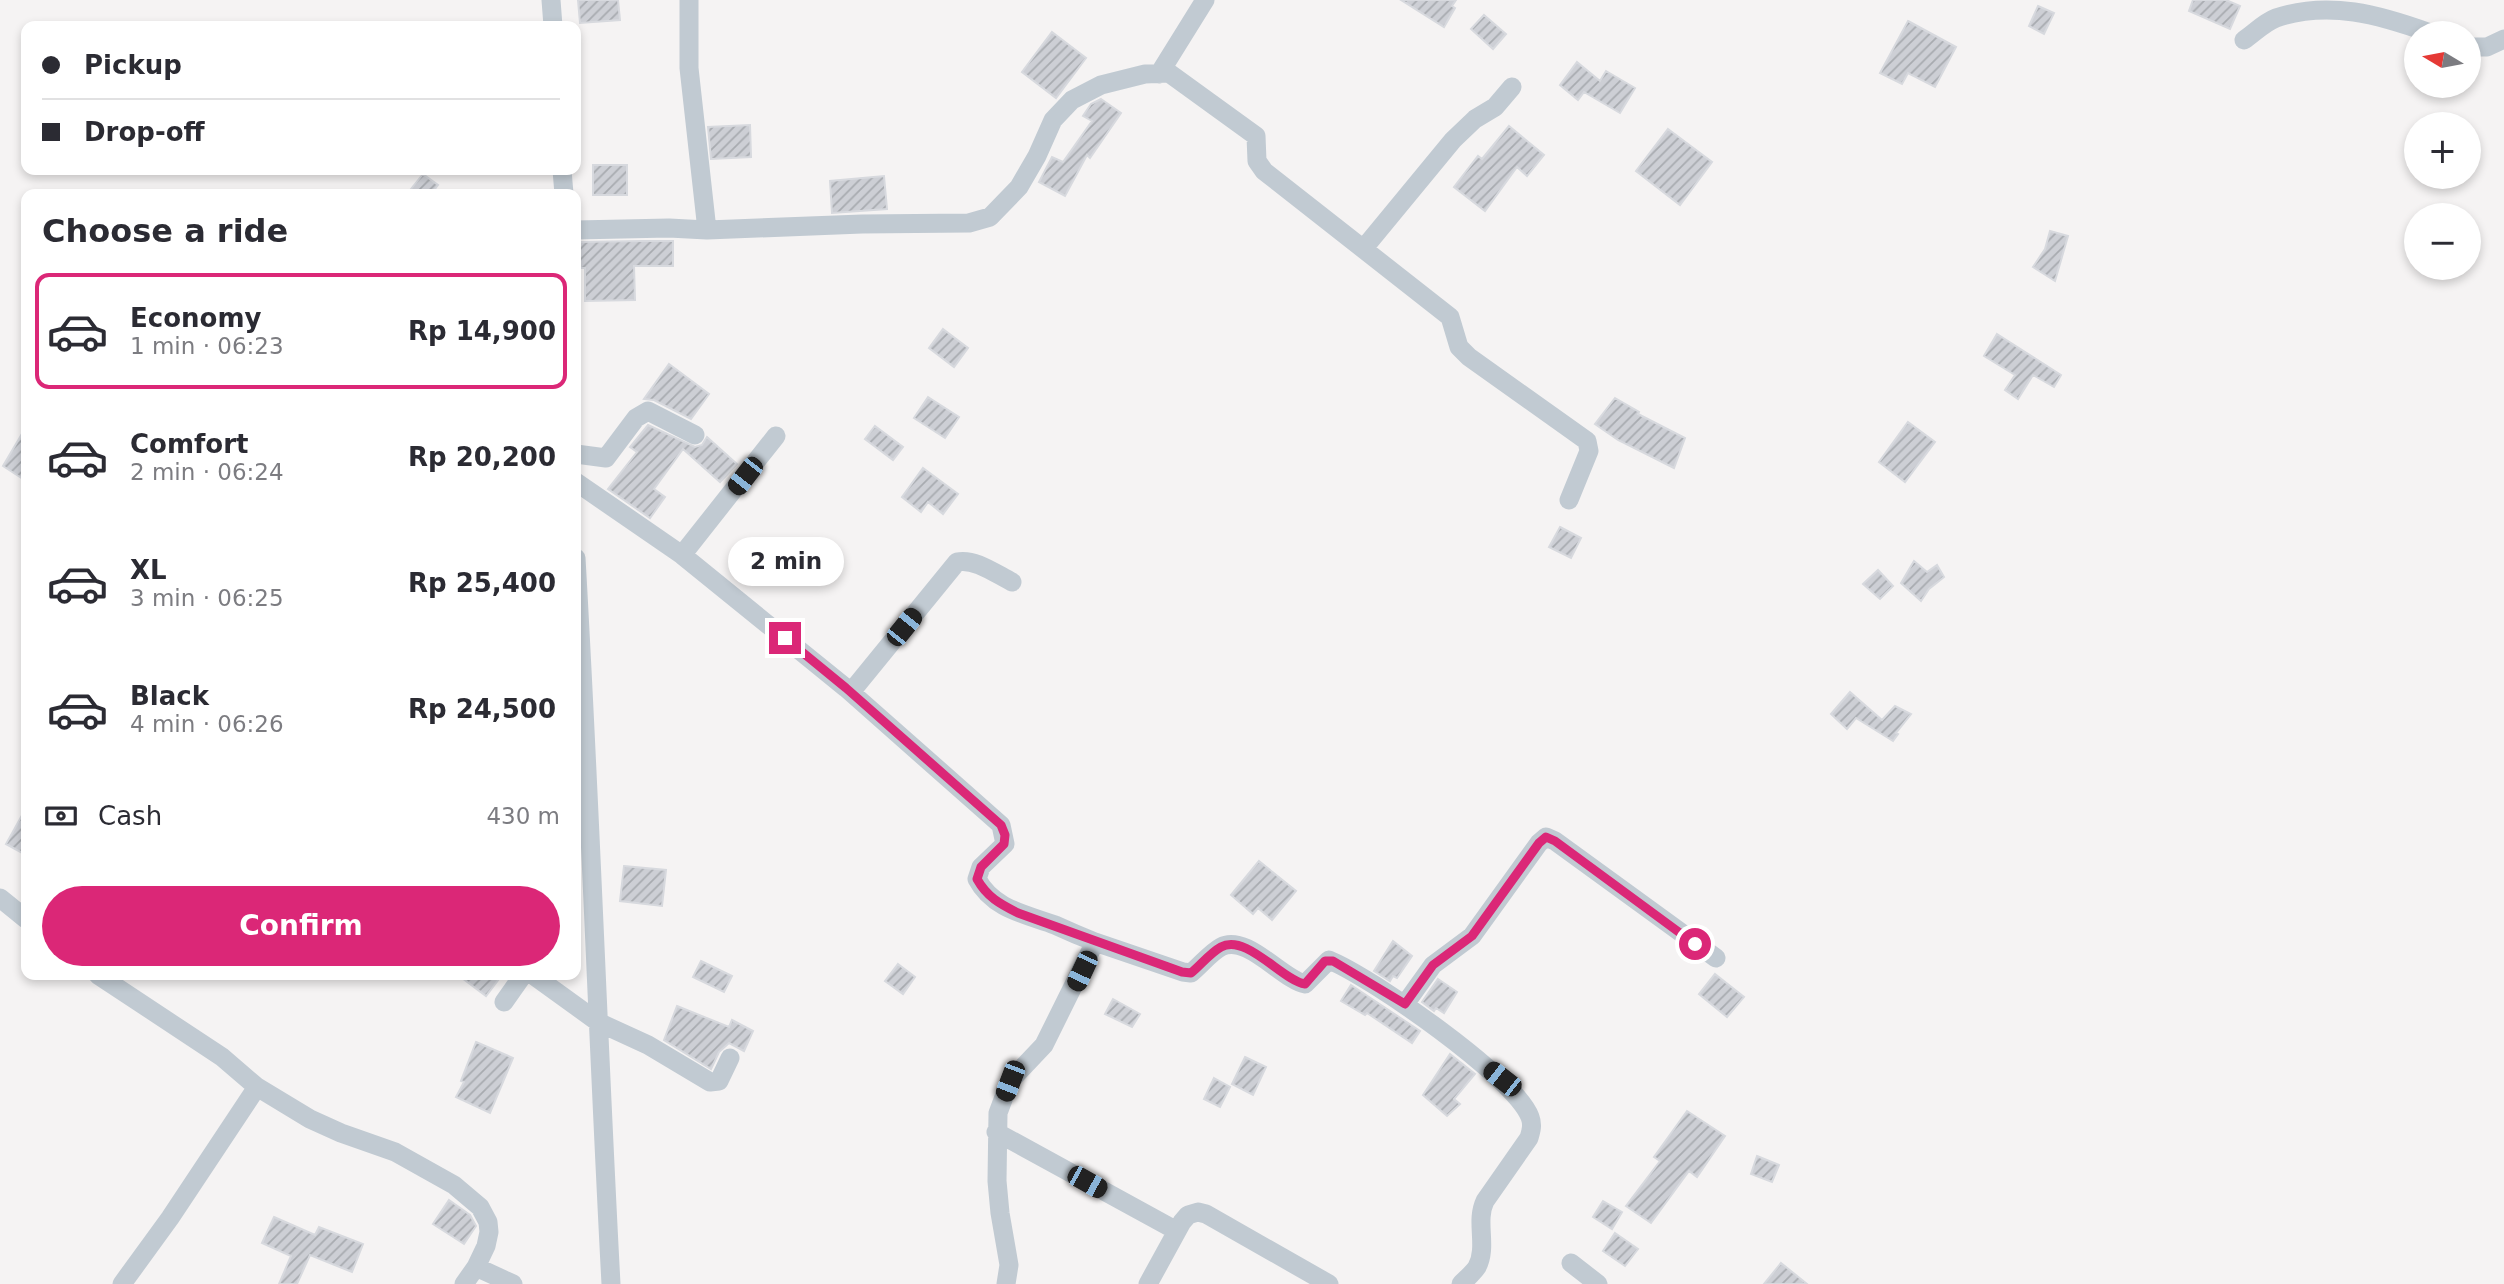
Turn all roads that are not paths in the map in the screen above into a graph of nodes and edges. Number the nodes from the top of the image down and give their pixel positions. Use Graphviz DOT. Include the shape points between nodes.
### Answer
graph roads {
  1 [pos="551,0"];
  2 [pos="688,0"];
  3 [pos="1205,0"];
  4 [pos="553,21"];
  5 [pos="2404,24"];
  6 [pos="2504,39"];
  7 [pos="2244,40"];
  8 [pos="2482,47"];
  9 [pos="1159,74"];
  10 [pos="1512,87"];
  11 [pos="581,230"];
  12 [pos="707,230"];
  13 [pos="1364,248"];
  14 [pos="695,435"];
  15 [pos="776,436"];
  16 [pos="581,455"];
  17 [pos="581,485"];
  18 [pos="1569,500"];
  19 [pos="682,555"];
  20 [pos="1012,582"];
  21 [pos="581,642"];
  22 [pos="851,692"];
  23 [pos="0,898"];
  24 [pos="21,915"];
  25 [pos="1096,942"];
  26 [pos="1716,958"];
  27 [pos="106,980"];
  28 [pos="520,980"];
  29 [pos="540,980"];
  30 [pos="504,1003"];
  31 [pos="1405,1004"];
  32 [pos="598,1022"];
  33 [pos="730,1058"];
  34 [pos="257,1087"];
  35 [pos="996,1132"];
  36 [pos="1177,1231"];
  37 [pos="1571,1263"];
  38 [pos="476,1267"];
  39 [pos="122,1284"];
  40 [pos="464,1284"];
  41 [pos="513,1284"];
  42 [pos="611,1284"];
  43 [pos="1006,1284"];
  44 [pos="1148,1284"];
  45 [pos="1329,1284"];
  46 [pos="1461,1284"];
  47 [pos="1598,1284"];
  1 -- 4 [label="street"];
  2 -- 12 [label="street" via="689,68"];
  3 -- 9 [label="street"];
  5 -- 7 [label="street" via="2349,8 2303,12 2275,18"];
  6 -- 8 [label="street"];
  9 -- 12 [label="street" via="1101,85 1072,100 1053,120 1019,187 990,217 968,223"];
  9 -- 13 [label="street" via="1169,74 1185,84 1256,136 1257,161 1264,171"];
  10 -- 13 [label="street" via="1495,107 1453,140"];
  11 -- 12 [label="street"];
  13 -- 18 [label="street" via="1450,317 1459,347 1469,356 1587,441 1589,451"];
  14 -- 16 [label="street" via="648,411 636,418 606,458"];
  15 -- 19 [label="street"];
  17 -- 19 [label="street"];
  19 -- 22 [label="street"];
  20 -- 22 [label="street" via="973,563 957,562"];
  21 -- 32 [label="street"];
  22 -- 25 [label="street" via="1001,825 1004,844 981,867 977,879 982,889 1018,913"];
  23 -- 24 [label="street"];
  25 -- 31 [label="street" via="1191,973 1223,945 1238,945 1305,984 1329,960"];
  25 -- 35 [label="street" via="1044,1045 1010,1081"];
  26 -- 31 [label="street" via="1546,837 1472,936 1433,965"];
  27 -- 34 [label="street" via="222,1057"];
  28 -- 30 [label="street"];
  29 -- 32 [label="street"];
  31 -- 46 [label="street" via="1502,1079 1532,1121 1529,1138 1482,1208 1480,1256"];
  32 -- 33 [label="street" via="710,1082 719,1081"];
  32 -- 42 [label="street"];
  34 -- 38 [label="street" via="321,1124 396,1152 480,1207 489,1232"];
  34 -- 39 [label="street"];
  35 -- 36 [label="street"];
  35 -- 43 [label="street" via="1000,1213 1009,1265"];
  36 -- 44 [label="street"];
  36 -- 45 [label="street" via="1188,1215 1206,1214"];
  37 -- 47 [label="street"];
  38 -- 40 [label="street"];
  38 -- 41 [label="street"];
}
